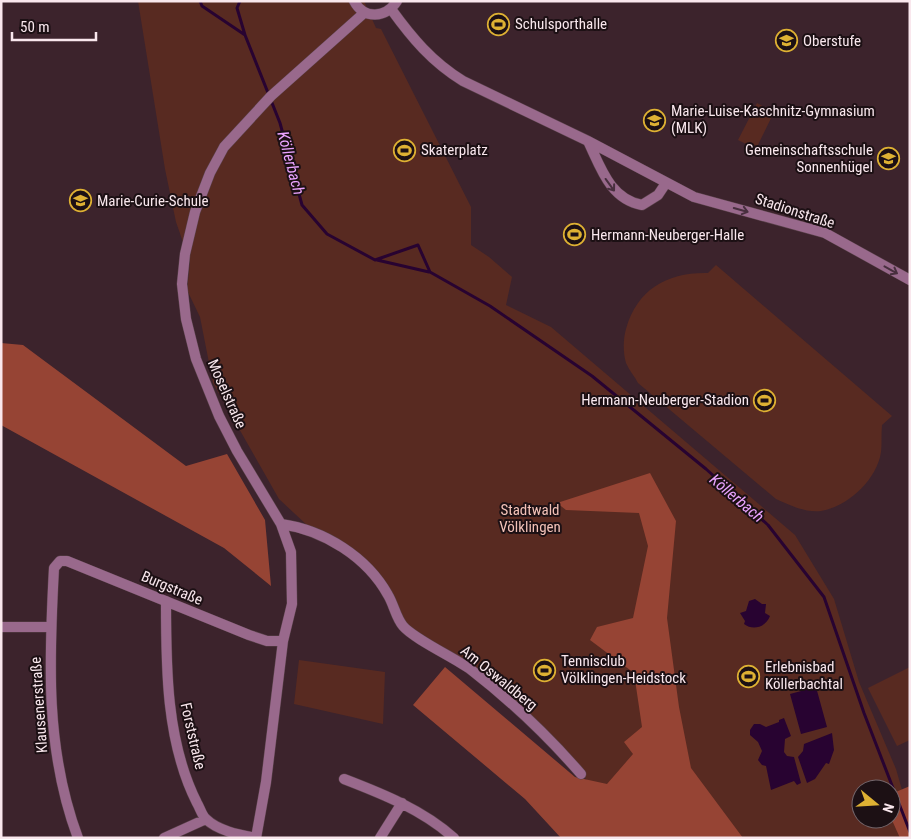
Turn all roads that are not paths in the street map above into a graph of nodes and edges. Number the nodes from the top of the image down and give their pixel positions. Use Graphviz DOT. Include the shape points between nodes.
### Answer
graph roads {
  1 [pos="354,1"];
  2 [pos="394,5"];
  3 [pos="364,12"];
  4 [pos="588,141"];
  5 [pos="666,183"];
  6 [pos="910,280"];
  7 [pos="281,524"];
  8 [pos="54,568"];
  9 [pos="166,601"];
  10 [pos="1,627"];
  11 [pos="51,627"];
  12 [pos="283,641"];
  13 [pos="581,774"];
  14 [pos="344,779"];
  15 [pos="402,803"];
  16 [pos="206,819"];
  17 [pos="78,838"];
  18 [pos="164,838"];
  19 [pos="256,838"];
  20 [pos="380,838"];
  21 [pos="454,838"];
  1 -- 3 [label="street"];
  2 -- 3 [label="street" via="383,14"];
  2 -- 4 [label="street, Stadionstraße" via="422,49 447,71"];
  3 -- 7 [label="street, Moselstraße" via="271,96 224,147 195,212 185,254 182,284 196,359 237,451"];
  4 -- 5 [label="street, Stadionstraße"];
  4 -- 5 [label="street, one-way" via="605,178 614,191 629,202 642,205 658,194"];
  5 -- 6 [label="street, Stadionstraße, one-way" via="694,196 825,233"];
  7 -- 12 [label="street, Moselstraße" via="291,552 293,584"];
  7 -- 13 [label="street, Am Oswaldberg" via="330,539 365,564 388,594 403,627 470,669 554,743"];
  8 -- 9 [label="street, Burgstraße" via="60,561 67,561"];
  8 -- 11 [label="street, Klausenerstraße"];
  9 -- 12 [label="street, Burgstraße" via="249,635"];
  9 -- 16 [label="street, Forststraße" via="170,706 190,789"];
  10 -- 11 [label="street"];
  11 -- 17 [label="street, Klausenerstraße" via="52,727 60,777"];
  12 -- 19 [label="street, Moselstraße"];
  14 -- 15 [label="street"];
  15 -- 20 [label="street"];
  15 -- 21 [label="street" via="439,824"];
  16 -- 18 [label="street"];
  16 -- 19 [label="street" via="241,835"];
}
